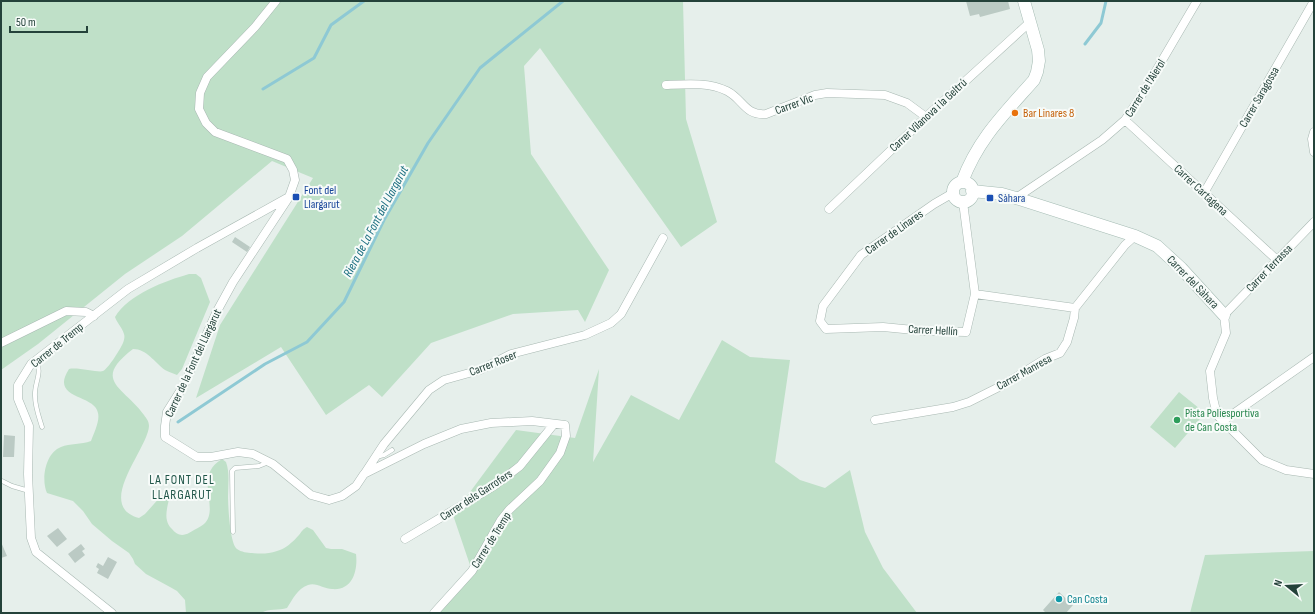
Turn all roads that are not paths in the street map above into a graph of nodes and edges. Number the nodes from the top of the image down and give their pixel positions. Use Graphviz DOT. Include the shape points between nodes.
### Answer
graph roads {
  1 [pos="276,1"];
  2 [pos="1024,1"];
  3 [pos="1197,1"];
  4 [pos="1314,1"];
  5 [pos="1029,23"];
  6 [pos="666,85"];
  7 [pos="926,117"];
  8 [pos="1126,120"];
  9 [pos="1314,132"];
  10 [pos="1314,152"];
  11 [pos="962,182"];
  12 [pos="972,191"];
  13 [pos="953,193"];
  14 [pos="1204,193"];
  15 [pos="289,197"];
  16 [pos="1016,198"];
  17 [pos="963,202"];
  18 [pos="829,209"];
  19 [pos="1314,222"];
  20 [pos="1135,236"];
  21 [pos="663,238"];
  22 [pos="1277,260"];
  23 [pos="975,294"];
  24 [pos="1075,308"];
  25 [pos="1224,315"];
  26 [pos="94,316"];
  27 [pos="820,321"];
  28 [pos="1,343"];
  29 [pos="1314,357"];
  30 [pos="36,360"];
  31 [pos="875,420"];
  32 [pos="1223,421"];
  33 [pos="554,424"];
  34 [pos="565,425"];
  35 [pos="42,427"];
  36 [pos="392,450"];
  37 [pos="375,457"];
  38 [pos="269,462"];
  39 [pos="364,474"];
  40 [pos="1314,474"];
  41 [pos="2,481"];
  42 [pos="29,491"];
  43 [pos="232,532"];
  44 [pos="405,539"];
  45 [pos="112,613"];
  46 [pos="434,613"];
  1 -- 15 [label="street, Carrer de la Font del Llargarut" via="207,77 200,93 199,109 206,123 215,132 287,159 295,180"];
  2 -- 5 [label="street"];
  3 -- 8 [label="street, Carrer de l'Aierol"];
  4 -- 14 [label="street, Carrer Saragossa"];
  5 -- 7 [label="street, Carrer Vilanova i la Geltrú"];
  5 -- 11 [label="street" via="1039,61 1034,80 988,132 969,164"];
  6 -- 7 [label="street, Carrer Vic" via="717,87 729,92 748,111 760,115 827,93 885,95 907,103"];
  7 -- 18 [label="street, Carrer Vilanova i la Geltrú"];
  8 -- 14 [label="street, Carrer Cartagena"];
  8 -- 16 [label="street, Carrer de l'Aierol" via="1102,140"];
  9 -- 10 [label="street"];
  11 -- 12 [label="street" via="969,185"];
  11 -- 13 [label="street" via="955,186"];
  12 -- 16 [label="street, Carrer del Sàhara"];
  12 -- 17 [label="street" via="970,198"];
  13 -- 17 [label="street" via="956,199"];
  13 -- 27 [label="street, Carrer de Linares" via="861,256 823,306"];
  14 -- 22 [label="street, Carrer Cartagena"];
  15 -- 26 [label="street, Carrer de Tremp" via="128,289"];
  15 -- 38 [label="street, Carrer de la Font del Llargarut" via="220,306 184,385 167,412 165,426 165,438 197,457 238,452 253,454"];
  16 -- 20 [label="street, Carrer del Sàhara"];
  17 -- 23 [label="street, Carrer Hellín"];
  19 -- 22 [label="street, Carrer Terrassa"];
  20 -- 24 [label="street, Carrer Manresa"];
  20 -- 25 [label="street, Carrer del Sàhara" via="1161,249"];
  21 -- 37 [label="street, Carrer Roser" via="621,314 611,323 585,334 511,354 480,370 444,380 429,390"];
  22 -- 25 [label="street, Carrer Terrassa"];
  23 -- 24 [label="street"];
  23 -- 27 [label="street, Carrer Hellín" via="966,332 883,327 826,329"];
  24 -- 31 [label="street, Carrer Manresa" via="1067,342 1060,352 1003,385 953,408"];
  25 -- 32 [label="street, Carrer del Sàhara" via="1226,333 1210,371 1217,415"];
  26 -- 28 [label="street" via="86,312 66,311"];
  26 -- 30 [label="street, Carrer de Tremp"];
  29 -- 32 [label="street"];
  30 -- 35 [label="lane" via="39,374 35,398"];
  30 -- 42 [label="street, Carrer de Tremp" via="18,385 18,399 29,426"];
  32 -- 40 [label="street, Carrer del Sàhara" via="1262,460 1286,470"];
  33 -- 34 [label="street, Carrer de la Font del Llargarut"];
  33 -- 39 [label="street, Carrer de la Font del Llargarut" via="532,421 491,423 461,429"];
  33 -- 44 [label="street, Carrer dels Garrofers" via="520,466 494,486"];
  34 -- 46 [label="street, Carrer de Tremp" via="566,436 560,453 540,481 505,515 472,571"];
  36 -- 37 [label="lane"];
  37 -- 39 [label="street, Carrer Roser"];
  38 -- 39 [label="street, Carrer de la Font del Llargarut" via="311,495 329,500 342,496 356,486"];
  38 -- 43 [label="lane" via="259,466 235,468 232,471"];
  41 -- 42 [label="lane"];
  42 -- 45 [label="street, Carrer de Tremp" via="31,538 36,552"];
}
